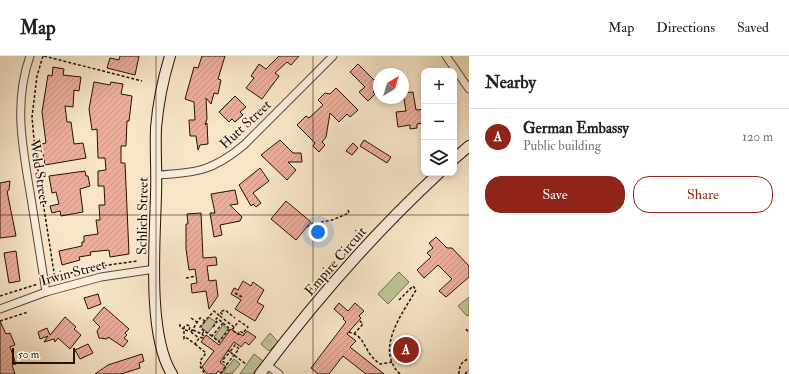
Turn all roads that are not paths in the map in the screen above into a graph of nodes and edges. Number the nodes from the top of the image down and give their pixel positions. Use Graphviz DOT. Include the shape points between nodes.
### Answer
graph roads {
  1 [pos="30,56"];
  2 [pos="170,56"];
  3 [pos="333,56"];
  4 [pos="446,56"];
  5 [pos="469,89"];
  6 [pos="469,146"];
  7 [pos="457,156"];
  8 [pos="157,175"];
  9 [pos="436,176"];
  10 [pos="155,269"];
  11 [pos="46,292"];
  12 [pos="0,309"];
  13 [pos="267,365"];
  14 [pos="172,374"];
  15 [pos="260,374"];
  16 [pos="278,374"];
  1 -- 11 [label="street, Weld Street" via="24,77 20,120"];
  2 -- 8 [label="street, Schlich Street" via="156,127"];
  3 -- 8 [label="street, Hutt Street" via="229,158 196,172"];
  4 -- 5 [label="street"];
  6 -- 7 [label="street"];
  8 -- 10 [label="street, Schlich Street"];
  9 -- 13 [label="street, Empire Circuit" via="356,256"];
  10 -- 11 [label="street, Irwin Street" via="100,277"];
  10 -- 14 [label="street, Schlich Street" via="159,342"];
  11 -- 12 [label="street, Irwin Street"];
  13 -- 15 [label="street, Empire Circuit"];
  13 -- 16 [label="street"];
}
